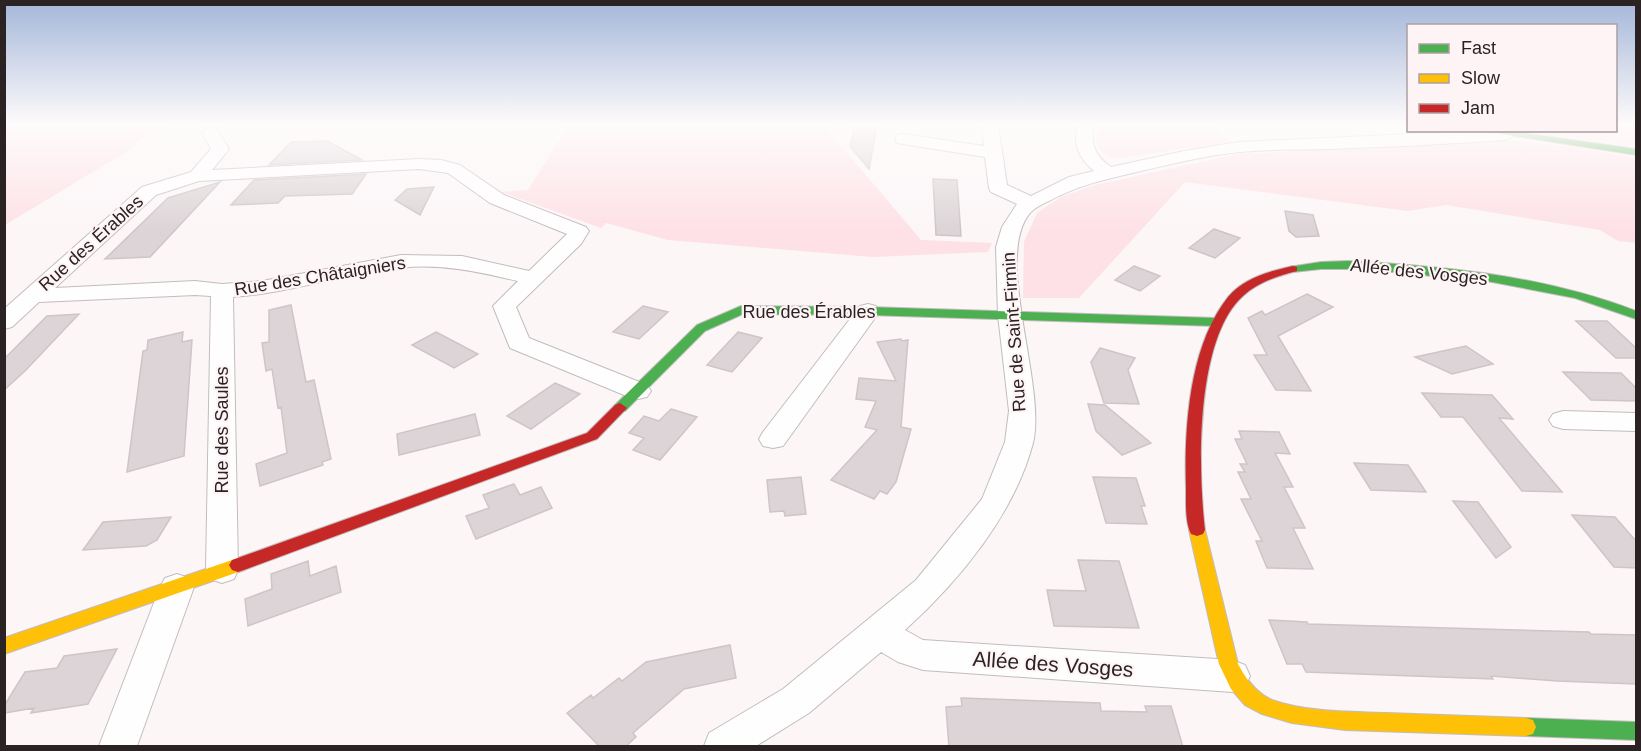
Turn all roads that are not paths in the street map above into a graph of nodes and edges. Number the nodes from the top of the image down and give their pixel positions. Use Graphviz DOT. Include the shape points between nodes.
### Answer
graph roads {
  1 [pos="210,160"];
  2 [pos="996,160"];
  3 [pos="1093,160"];
  4 [pos="1166,160"];
  5 [pos="1107,173"];
  6 [pos="197,176"];
  7 [pos="1031,202"];
  8 [pos="533,278"];
  9 [pos="222,291"];
  10 [pos="33,296"];
  11 [pos="868,311"];
  12 [pos="1010,315"];
  13 [pos="1636,315"];
  14 [pos="4,322"];
  15 [pos="1216,322"];
  16 [pos="638,391"];
  17 [pos="1563,420"];
  18 [pos="1636,422"];
  19 [pos="773,439"];
  20 [pos="222,570"];
  21 [pos="177,587"];
  22 [pos="881,631"];
  23 [pos="4,646"];
  24 [pos="1232,676"];
  25 [pos="1636,731"];
  26 [pos="732,744"];
  27 [pos="118,747"];
  1 -- 6 [label="street"];
  2 -- 7 [label="street" via="998,188"];
  3 -- 5 [label="street"];
  4 -- 5 [label="street, Rue de Saint-Firmin"];
  5 -- 7 [label="street, Rue de Saint-Firmin" via="1076,181"];
  6 -- 8 [label="street, Rue des Érables" via="441,165 454,169 497,199 579,231"];
  6 -- 10 [label="street, Rue des Érables" via="148,191"];
  7 -- 12 [label="street, Rue de Saint-Firmin" via="1012,226 1006,247"];
  8 -- 9 [label="street, Rue des Châtaigniers" via="462,262 402,261 262,288"];
  8 -- 16 [label="street, Rue des Érables" via="504,306 519,342"];
  9 -- 10 [label="street, Rue des Châtaigniers" via="195,288"];
  9 -- 20 [label="street, Rue des Saules"];
  10 -- 14 [label="street, Rue des Érables"];
  11 -- 12 [label="street, Rue des Érables"];
  11 -- 16 [label="street, Rue des Érables" via="741,310 726,315 701,328"];
  11 -- 19 [label="street"];
  12 -- 15 [label="street"];
  12 -- 22 [label="street, Rue de Saint-Firmin" via="1021,421 1019,442 995,504 928,589"];
  13 -- 15 [label="street, Allée des Vosges" via="1564,291 1456,274 1347,264 1293,269 1262,278 1233,298"];
  15 -- 24 [label="street, Allée des Vosges" via="1196,404 1193,501"];
  16 -- 20 [label="street, Rue des Érables" via="592,436"];
  17 -- 18 [label="street"];
  20 -- 21 [label="street, Rue des Érables"];
  21 -- 23 [label="street, Rue des Érables"];
  21 -- 27 [label="street"];
  22 -- 24 [label="street, Allée des Vosges" via="900,647 924,655"];
  22 -- 26 [label="street, Rue de Saint-Firmin" via="796,701"];
  24 -- 25 [label="street, Allée des Vosges" via="1251,698 1278,712 1344,720"];
}
